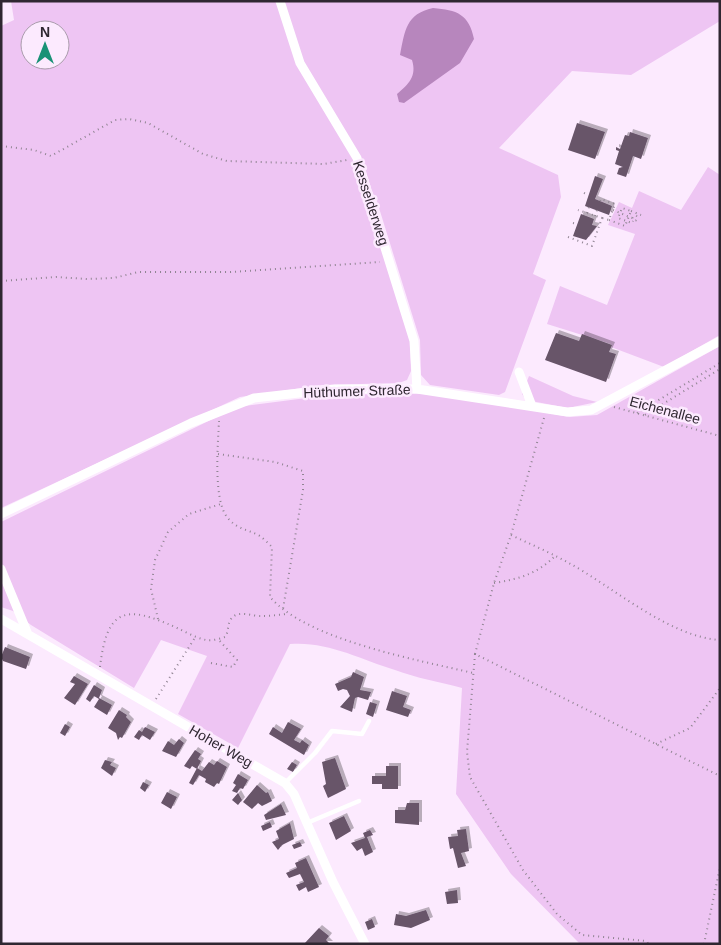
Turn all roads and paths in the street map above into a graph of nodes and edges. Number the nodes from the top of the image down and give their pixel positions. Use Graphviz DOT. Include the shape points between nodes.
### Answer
graph roads {
  1 [pos="280,1"];
  2 [pos="1,146"];
  3 [pos="357,158"];
  4 [pos="584,194"];
  5 [pos="588,195"];
  6 [pos="600,201"];
  7 [pos="589,207"];
  8 [pos="578,210"];
  9 [pos="597,210"];
  10 [pos="612,210"];
  11 [pos="631,211"];
  12 [pos="587,213"];
  13 [pos="620,213"];
  14 [pos="636,215"];
  15 [pos="641,215"];
  16 [pos="595,216"];
  17 [pos="602,218"];
  18 [pos="631,218"];
  19 [pos="609,220"];
  20 [pos="627,221"];
  21 [pos="573,223"];
  22 [pos="577,224"];
  23 [pos="593,230"];
  24 [pos="597,232"];
  25 [pos="568,237"];
  26 [pos="390,261"];
  27 [pos="1,281"];
  28 [pos="720,341"];
  29 [pos="720,363"];
  30 [pos="720,369"];
  31 [pos="519,372"];
  32 [pos="417,388"];
  33 [pos="605,404"];
  34 [pos="532,406"];
  35 [pos="547,408"];
  36 [pos="219,410"];
  37 [pos="636,413"];
  38 [pos="645,415"];
  39 [pos="720,436"];
  40 [pos="217,454"];
  41 [pos="222,504"];
  42 [pos="1,514"];
  43 [pos="511,535"];
  44 [pos="555,556"];
  45 [pos="1,569"];
  46 [pos="494,583"];
  47 [pos="283,609"];
  48 [pos="288,614"];
  49 [pos="1,618"];
  50 [pos="158,619"];
  51 [pos="27,632"];
  52 [pos="196,636"];
  53 [pos="218,639"];
  54 [pos="720,640"];
  55 [pos="475,654"];
  56 [pos="211,663"];
  57 [pos="473,673"];
  58 [pos="99,674"];
  59 [pos="720,688"];
  60 [pos="152,705"];
  61 [pos="369,721"];
  62 [pos="656,744"];
  63 [pos="720,776"];
  64 [pos="285,783"];
  65 [pos="360,800"];
  66 [pos="307,823"];
  67 [pos="720,867"];
  68 [pos="364,944"];
  69 [pos="649,944"];
  70 [pos="704,944"];
  1 -- 3 [label="street, Kesselderweg" via="300,63"];
  2 -- 3 [label="path" via="34,150 50,156 115,120 129,119 148,124 203,154 228,161 324,164"];
  3 -- 26 [label="street, Kesselderweg"];
  4 -- 5 [label="path"];
  6 -- 10 [label="path" via="615,204"];
  7 -- 12 [label="path"];
  8 -- 12 [label="path"];
  9 -- 16 [label="path"];
  10 -- 13 [label="path"];
  10 -- 19 [label="path"];
  11 -- 13 [label="path" via="622,208"];
  11 -- 14 [label="path"];
  11 -- 18 [label="path"];
  12 -- 16 [label="path"];
  13 -- 18 [label="path"];
  13 -- 20 [label="path" via="618,218"];
  14 -- 15 [label="path"];
  14 -- 18 [label="path"];
  14 -- 18 [label="path" via="637,219"];
  16 -- 17 [label="path"];
  17 -- 19 [label="path"];
  17 -- 24 [label="path"];
  18 -- 20 [label="path"];
  18 -- 20 [label="path" via="632,223"];
  19 -- 20 [label="path" via="624,226"];
  21 -- 22 [label="path"];
  23 -- 24 [label="path"];
  24 -- 25 [label="path" via="592,246"];
  26 -- 27 [label="path" via="230,272 138,272 114,278 56,277"];
  26 -- 32 [label="street, Kesselderweg" via="414,341"];
  28 -- 33 [label="street, Hüthumer Straße"];
  29 -- 37 [label="path"];
  30 -- 38 [label="path"];
  31 -- 34 [label="street"];
  32 -- 34 [label="street, Hüthumer Straße"];
  32 -- 36 [label="street, Hüthumer Straße" via="334,389 254,398"];
  33 -- 35 [label="street, Hüthumer Straße" via="591,410 567,412"];
  33 -- 37 [label="path, Eichenallee"];
  34 -- 35 [label="street, Hüthumer Straße"];
  35 -- 43 [label="path"];
  36 -- 40 [label="path"];
  36 -- 42 [label="street, Hüthumer Straße"];
  37 -- 38 [label="path, Eichenallee"];
  38 -- 39 [label="path, Eichenallee"];
  40 -- 41 [label="path"];
  40 -- 47 [label="path" via="275,462 303,471 303,490"];
  41 -- 47 [label="path" via="226,516 241,530 259,536 272,547 270,597"];
  41 -- 50 [label="path" via="189,514 168,532 155,560 151,589"];
  43 -- 44 [label="path"];
  43 -- 46 [label="path"];
  44 -- 46 [label="path" via="541,570 519,580"];
  44 -- 54 [label="path" via="656,618 702,639"];
  45 -- 51 [label="street"];
  46 -- 55 [label="path"];
  47 -- 48 [label="path"];
  48 -- 53 [label="path" via="234,616 228,633"];
  48 -- 57 [label="path" via="306,625 347,640"];
  49 -- 51 [label="street, Hoher Weg"];
  50 -- 52 [label="path"];
  50 -- 58 [label="path" via="124,614 113,620 102,648"];
  51 -- 58 [label="street, Hoher Weg"];
  52 -- 53 [label="path"];
  52 -- 60 [label="path"];
  53 -- 56 [label="path" via="238,660 233,666"];
  55 -- 57 [label="path"];
  55 -- 62 [label="path"];
  57 -- 69 [label="path" via="468,752 470,778 523,870 557,914 582,935"];
  58 -- 60 [label="street, Hoher Weg"];
  59 -- 62 [label="path" via="690,728"];
  60 -- 64 [label="street, Hoher Weg"];
  61 -- 64 [label="lane" via="362,734 332,731"];
  62 -- 63 [label="path"];
  64 -- 66 [label="street, Hoher Weg" via="294,794"];
  65 -- 66 [label="lane"];
  66 -- 68 [label="street, Hoher Weg"];
  67 -- 70 [label="path"];
}
